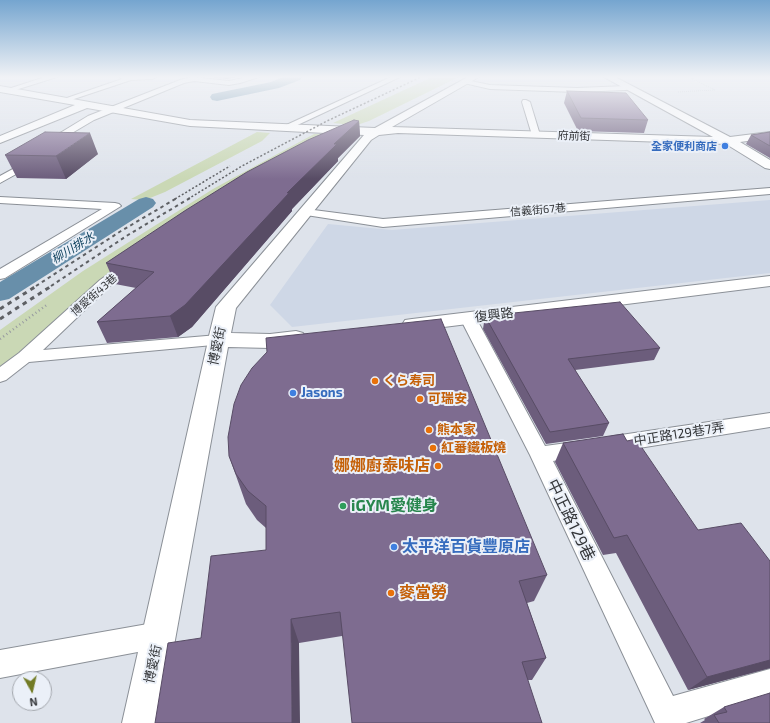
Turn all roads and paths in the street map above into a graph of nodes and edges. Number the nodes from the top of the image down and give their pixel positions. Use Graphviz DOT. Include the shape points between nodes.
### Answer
graph roads {
  1 [pos="71,111"];
  2 [pos="106,111"];
  3 [pos="125,111"];
  4 [pos="324,111"];
  5 [pos="416,111"];
  6 [pos="529,111"];
  7 [pos="669,111"];
  8 [pos="286,128"];
  9 [pos="355,131"];
  10 [pos="378,132"];
  11 [pos="536,135"];
  12 [pos="770,135"];
  13 [pos="0,140"];
  14 [pos="725,140"];
  15 [pos="332,141"];
  16 [pos="770,165"];
  17 [pos="0,180"];
  18 [pos="770,191"];
  19 [pos="0,200"];
  20 [pos="306,212"];
  21 [pos="143,256"];
  22 [pos="0,275"];
  23 [pos="767,284"];
  24 [pos="468,318"];
  25 [pos="397,326"];
  26 [pos="317,336"];
  27 [pos="218,340"];
  28 [pos="25,357"];
  29 [pos="0,376"];
  30 [pos="770,420"];
  31 [pos="540,455"];
  32 [pos="159,635"];
  33 [pos="0,664"];
  34 [pos="770,683"];
  35 [pos="668,718"];
  36 [pos="141,723"];
  1 -- 13 [label="street"];
  2 -- 17 [label="lane" via="45,145 45,155"];
  3 -- 8 [label="street, 府前街" via="190,123"];
  4 -- 8 [label="lane"];
  5 -- 10 [label="street, 博愛街"];
  6 -- 11 [label="lane"];
  7 -- 14 [label="street"];
  8 -- 9 [label="street, 府前街"];
  9 -- 10 [label="street, 府前街"];
  9 -- 15 [label="lane"];
  10 -- 11 [label="street, 府前街" via="398,130"];
  10 -- 20 [label="street, 博愛街" via="367,138"];
  11 -- 14 [label="street, 府前街"];
  12 -- 14 [label="street, 府前街"];
  14 -- 16 [label="street"];
  18 -- 20 [label="lane, 信義街67巷" via="383,223"];
  19 -- 22 [label="lane" via="115,206"];
  20 -- 27 [label="street, 博愛街" via="226,307"];
  21 -- 28 [label="lane, 博愛街43巷" via="105,283"];
  23 -- 24 [label="street, 復興路"];
  24 -- 25 [label="street, 復興路"];
  24 -- 31 [label="lane, 中正路129巷"];
  26 -- 27 [label="street" via="270,341"];
  27 -- 28 [label="lane"];
  27 -- 32 [label="street, 博愛街"];
  28 -- 29 [label="lane, 博愛街43巷"];
  30 -- 31 [label="lane, 中正路129巷7弄"];
  31 -- 35 [label="lane, 中正路129巷"];
  32 -- 33 [label="lane"];
  32 -- 36 [label="street, 博愛街"];
  34 -- 35 [label="lane"];
}
